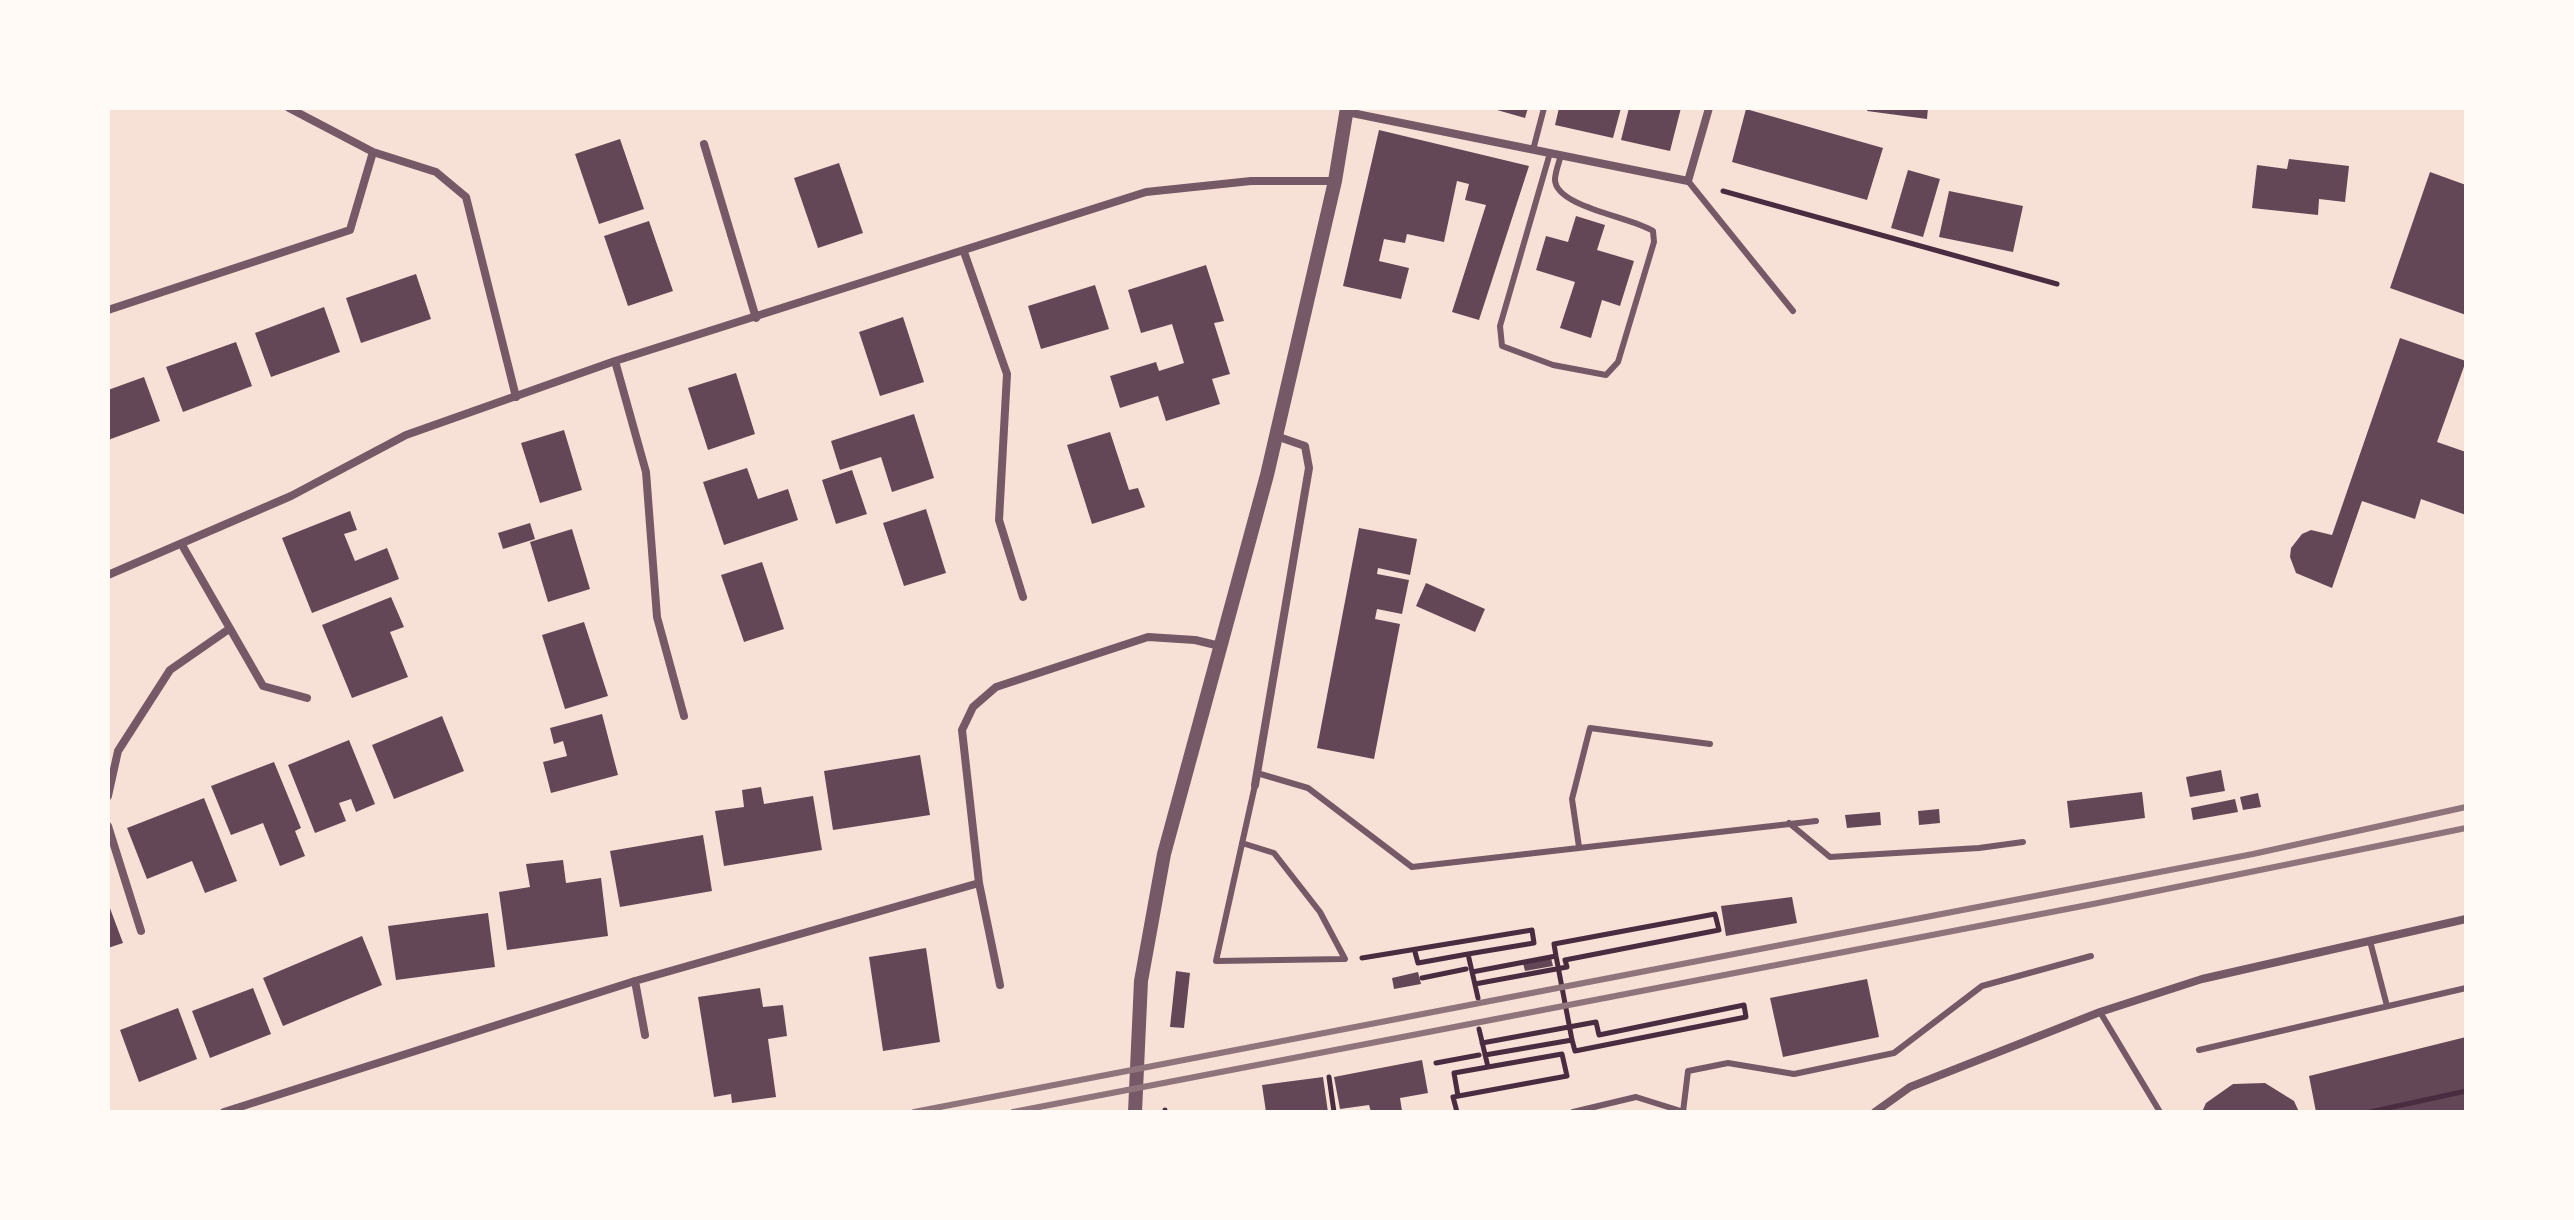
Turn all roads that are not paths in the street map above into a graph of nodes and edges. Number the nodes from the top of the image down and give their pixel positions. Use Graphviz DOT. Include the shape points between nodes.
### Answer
graph roads {
  1 [pos="289,108"];
  2 [pos="1544,108"];
  3 [pos="1709,108"];
  4 [pos="1347,110"];
  5 [pos="704,144"];
  6 [pos="1533,150"];
  7 [pos="373,152"];
  8 [pos="1550,153"];
  9 [pos="1561,155"];
  10 [pos="1335,181"];
  11 [pos="1688,181"];
  12 [pos="964,252"];
  13 [pos="108,310"];
  14 [pos="1793,311"];
  15 [pos="756,318"];
  16 [pos="615,361"];
  17 [pos="516,397"];
  18 [pos="1276,436"];
  19 [pos="182,545"];
  20 [pos="108,575"];
  21 [pos="1023,597"];
  22 [pos="229,629"];
  23 [pos="1220,646"];
  24 [pos="307,698"];
  25 [pos="684,716"];
  26 [pos="1710,744"];
  27 [pos="1257,773"];
  28 [pos="1255,785"];
  29 [pos="108,796"];
  30 [pos="1816,821"];
  31 [pos="1789,823"];
  32 [pos="108,826"];
  33 [pos="2023,842"];
  34 [pos="1242,843"];
  35 [pos="1579,847"];
  36 [pos="979,883"];
  37 [pos="2466,919"];
  38 [pos="141,931"];
  39 [pos="2370,941"];
  40 [pos="2091,956"];
  41 [pos="635,981"];
  42 [pos="1000,985"];
  43 [pos="2466,988"];
  44 [pos="2387,1006"];
  45 [pos="2100,1012"];
  46 [pos="645,1035"];
  47 [pos="2199,1050"];
  48 [pos="224,1112"];
  49 [pos="1135,1112"];
  50 [pos="1573,1112"];
  51 [pos="1683,1112"];
  52 [pos="1875,1112"];
  53 [pos="2160,1112"];
  1 -- 7 [label="street"];
  2 -- 6 [label="lane"];
  3 -- 11 [label="street"];
  4 -- 6 [label="street"];
  4 -- 10 [label="street"];
  5 -- 15 [label="street"];
  6 -- 8 [label="street"];
  7 -- 13 [label="street" via="350,230"];
  7 -- 17 [label="street" via="436,172 466,197"];
  8 -- 9 [label="street"];
  8 -- 9 [label="lane" via="1500,326 1502,346 1553,365 1606,375 1618,362 1653,231 1560,192 1555,182"];
  9 -- 11 [label="street"];
  10 -- 12 [label="street" via="1251,181 1146,192"];
  10 -- 18 [label="street"];
  11 -- 14 [label="lane"];
  12 -- 15 [label="street"];
  12 -- 21 [label="street" via="1007,374 999,520"];
  15 -- 16 [label="street"];
  16 -- 17 [label="street"];
  16 -- 25 [label="street" via="646,472 657,617"];
  17 -- 19 [label="street" via="406,435 291,496"];
  18 -- 23 [label="street"];
  18 -- 27 [label="street" via="1305,446 1309,468"];
  19 -- 20 [label="street"];
  19 -- 22 [label="street"];
  22 -- 24 [label="street" via="263,686"];
  22 -- 29 [label="street" via="170,670 118,751"];
  23 -- 36 [label="street" via="1148,637 996,687 973,707 962,730"];
  23 -- 49 [label="street" via="1164,854 1141,981"];
  26 -- 35 [label="lane" via="1590,728 1572,799"];
  27 -- 28 [label="street"];
  27 -- 35 [label="lane" via="1308,788 1412,867"];
  28 -- 34 [label="lane"];
  30 -- 31 [label="lane"];
  31 -- 33 [label="lane" via="1830,857"];
  31 -- 35 [label="lane"];
  32 -- 38 [label="street"];
  34 -- 34 [label="lane" via="1216,961 1345,959 1320,912 1274,853"];
  36 -- 41 [label="street"];
  36 -- 42 [label="street"];
  37 -- 39 [label="street"];
  39 -- 44 [label="lane"];
  39 -- 45 [label="street" via="2202,979"];
  40 -- 51 [label="lane" via="1982,986 1894,1053 1794,1074 1728,1063 1688,1071"];
  41 -- 46 [label="street"];
  41 -- 48 [label="street"];
  43 -- 44 [label="lane"];
  44 -- 47 [label="lane"];
  45 -- 52 [label="street" via="1910,1087"];
  45 -- 53 [label="lane"];
  50 -- 51 [label="lane" via="1636,1097"];
}
